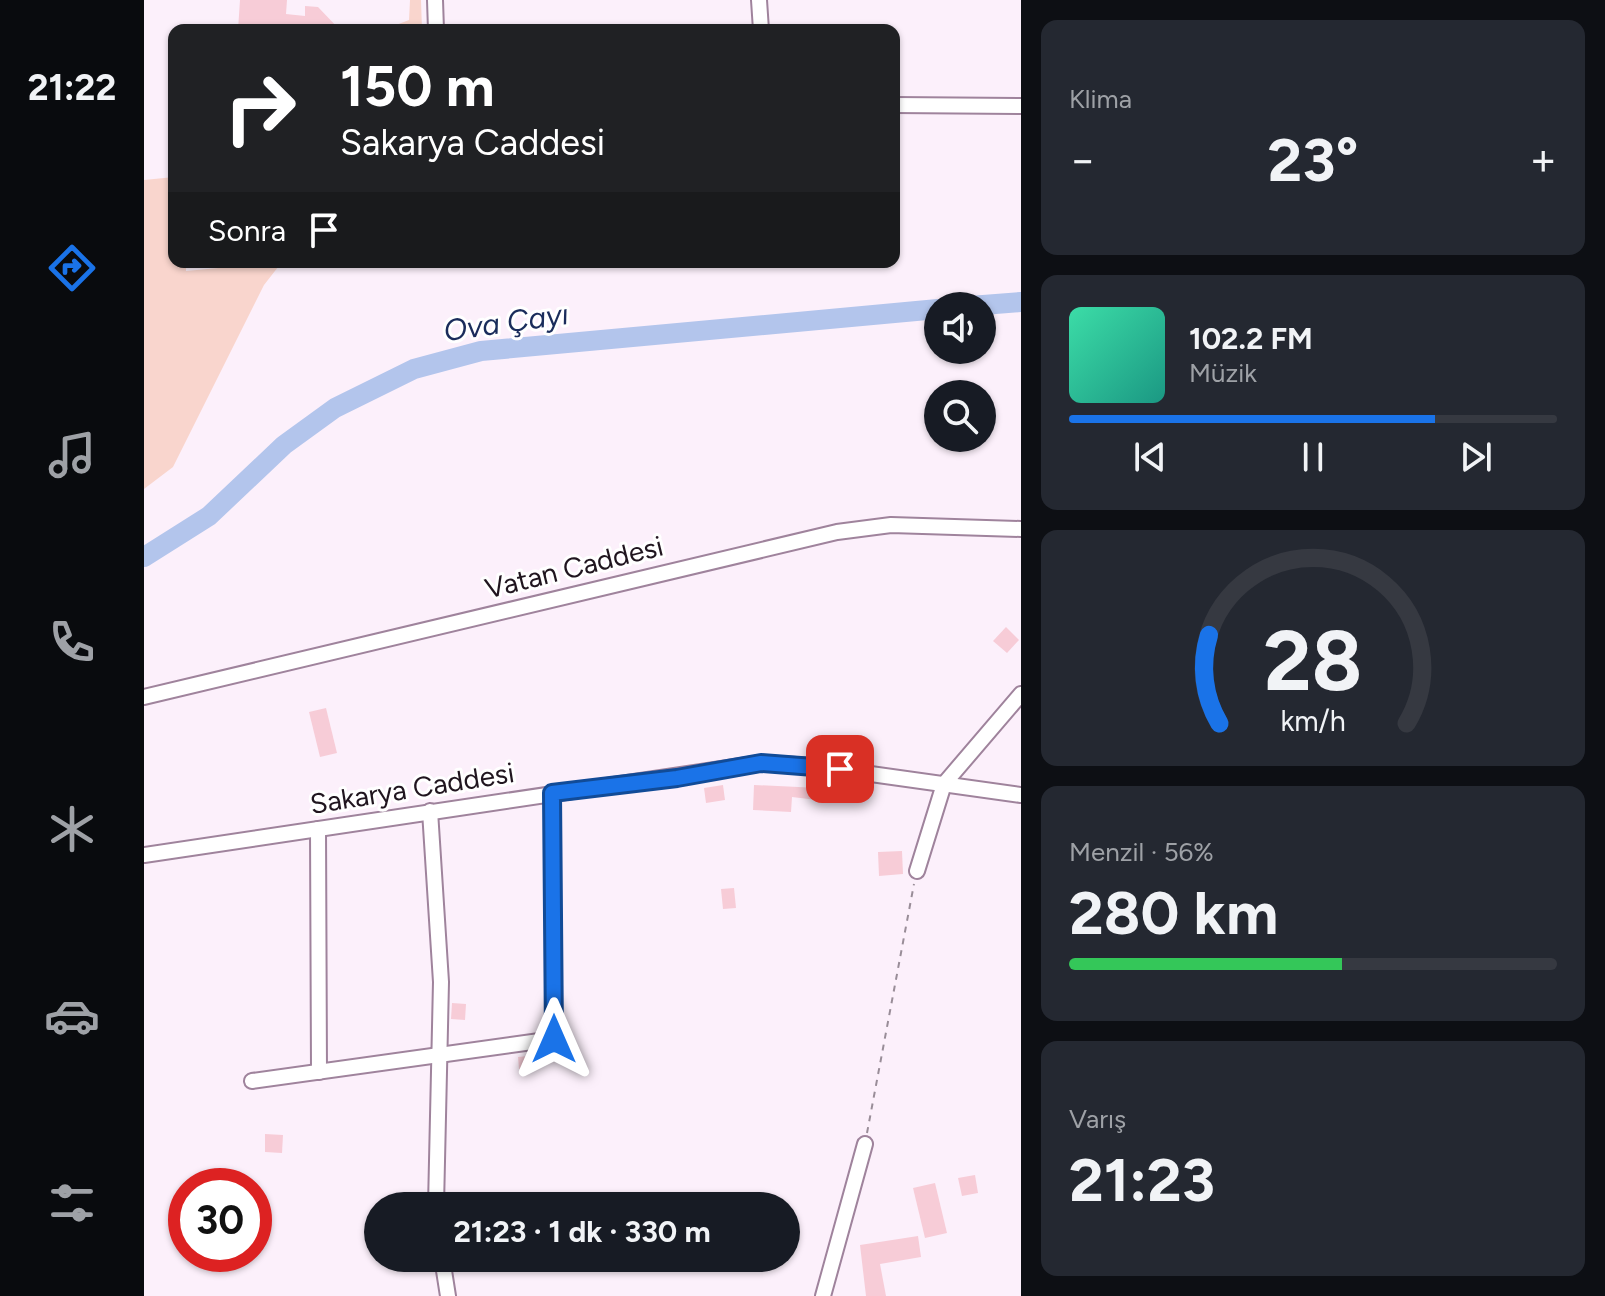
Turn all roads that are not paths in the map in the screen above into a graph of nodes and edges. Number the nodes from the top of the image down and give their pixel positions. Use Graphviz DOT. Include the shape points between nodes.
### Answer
graph roads {
  1 [pos="435,0"];
  2 [pos="759,0"];
  3 [pos="436,24"];
  4 [pos="761,24"];
  5 [pos="900,105"];
  6 [pos="1021,106"];
  7 [pos="1021,529"];
  8 [pos="1021,694"];
  9 [pos="144,697"];
  10 [pos="944,784"];
  11 [pos="552,793"];
  12 [pos="1021,795"];
  13 [pos="430,811"];
  14 [pos="318,829"];
  15 [pos="144,855"];
  16 [pos="917,871"];
  17 [pos="439,1055"];
  18 [pos="319,1072"];
  19 [pos="252,1081"];
  20 [pos="865,1144"];
  21 [pos="436,1192"];
  22 [pos="823,1296"];
  1 -- 3 [label="street"];
  2 -- 4 [label="street"];
  5 -- 6 [label="street"];
  7 -- 9 [label="street, Vatan Caddesi" via="891,525 823,534"];
  8 -- 10 [label="street"];
  10 -- 11 [label="street, Sakarya Caddesi" via="761,763"];
  10 -- 12 [label="street, Sakarya Caddesi"];
  10 -- 16 [label="street"];
  11 -- 13 [label="street, Sakarya Caddesi"];
  11 -- 17 [label="street" via="554,1039"];
  13 -- 14 [label="street, Sakarya Caddesi"];
  13 -- 17 [label="street" via="440,956"];
  14 -- 15 [label="street, Sakarya Caddesi"];
  14 -- 18 [label="street"];
  17 -- 18 [label="street"];
  17 -- 21 [label="street"];
  18 -- 19 [label="street"];
  20 -- 22 [label="street"];
}
